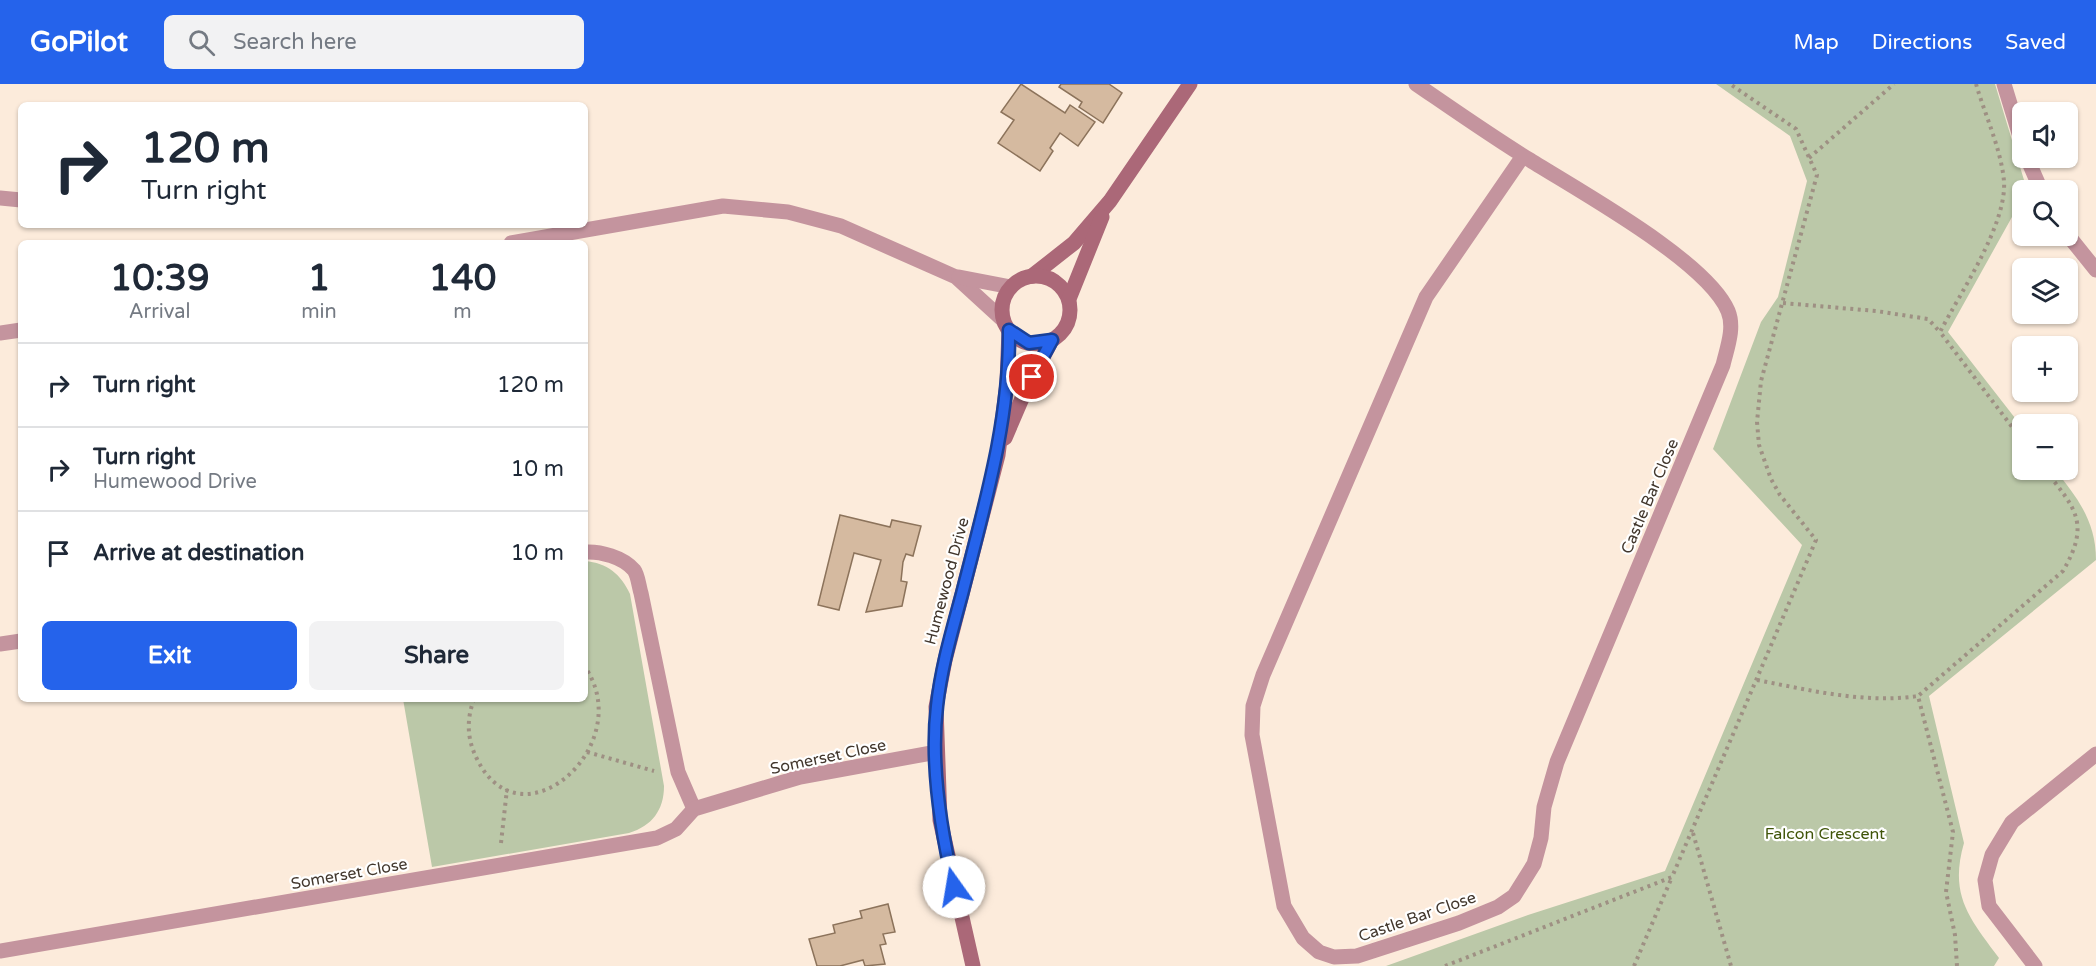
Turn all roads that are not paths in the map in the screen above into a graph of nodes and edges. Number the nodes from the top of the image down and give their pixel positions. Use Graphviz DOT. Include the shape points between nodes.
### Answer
graph roads {
  1 [pos="1191,84"];
  2 [pos="1416,84"];
  3 [pos="2004,84"];
  4 [pos="2012,110"];
  5 [pos="1523,156"];
  6 [pos="0,198"];
  7 [pos="18,200"];
  8 [pos="1110,201"];
  9 [pos="528,240"];
  10 [pos="2077,246"];
  11 [pos="2096,270"];
  12 [pos="1032,276"];
  13 [pos="956,277"];
  14 [pos="1011,287"];
  15 [pos="1069,300"];
  16 [pos="1006,325"];
  17 [pos="18,330"];
  18 [pos="0,333"];
  19 [pos="1052,340"];
  20 [pos="998,454"];
  21 [pos="588,552"];
  22 [pos="18,641"];
  23 [pos="0,644"];
  24 [pos="937,752"];
  25 [pos="2096,754"];
  26 [pos="694,809"];
  27 [pos="0,951"];
  28 [pos="973,966"];
  29 [pos="2035,966"];
  1 -- 8 [label="street"];
  2 -- 5 [label="street, Castle Bar Close"];
  3 -- 4 [label="street"];
  5 -- 5 [label="street, Castle Bar Close" via="1660,243 1701,276 1729,313 1730,339 1723,365 1557,762 1534,864 1524,882 1514,896 1498,907 1459,923 1357,956 1334,957 1319,952 1303,939 1284,906 1252,735 1253,706 1426,297"];
  6 -- 7 [label="street"];
  8 -- 12 [label="street" via="1074,243"];
  8 -- 15 [label="street"];
  9 -- 13 [label="street" via="723,206 788,212 841,225"];
  10 -- 11 [label="street"];
  12 -- 14 [label="street"];
  12 -- 15 [label="street" via="1054,281"];
  13 -- 14 [label="street"];
  13 -- 16 [label="street"];
  14 -- 16 [label="street" via="1005,297"];
  15 -- 19 [label="street" via="1068,323"];
  16 -- 19 [label="street" via="1029,343"];
  16 -- 20 [label="street, Humewood Drive" via="1007,383"];
  17 -- 18 [label="street"];
  19 -- 20 [label="street, Humewood Drive"];
  20 -- 24 [label="street, Humewood Drive" via="945,660 936,707"];
  21 -- 26 [label="street" via="614,556 633,570 678,772"];
  22 -- 23 [label="street"];
  24 -- 26 [label="street, Somerset Close" via="800,777"];
  24 -- 28 [label="street, Humewood Drive" via="940,820"];
  25 -- 29 [label="street" via="2012,822 1992,855 1985,880 1989,906"];
  26 -- 27 [label="street, Somerset Close" via="676,829 657,838"];
}
